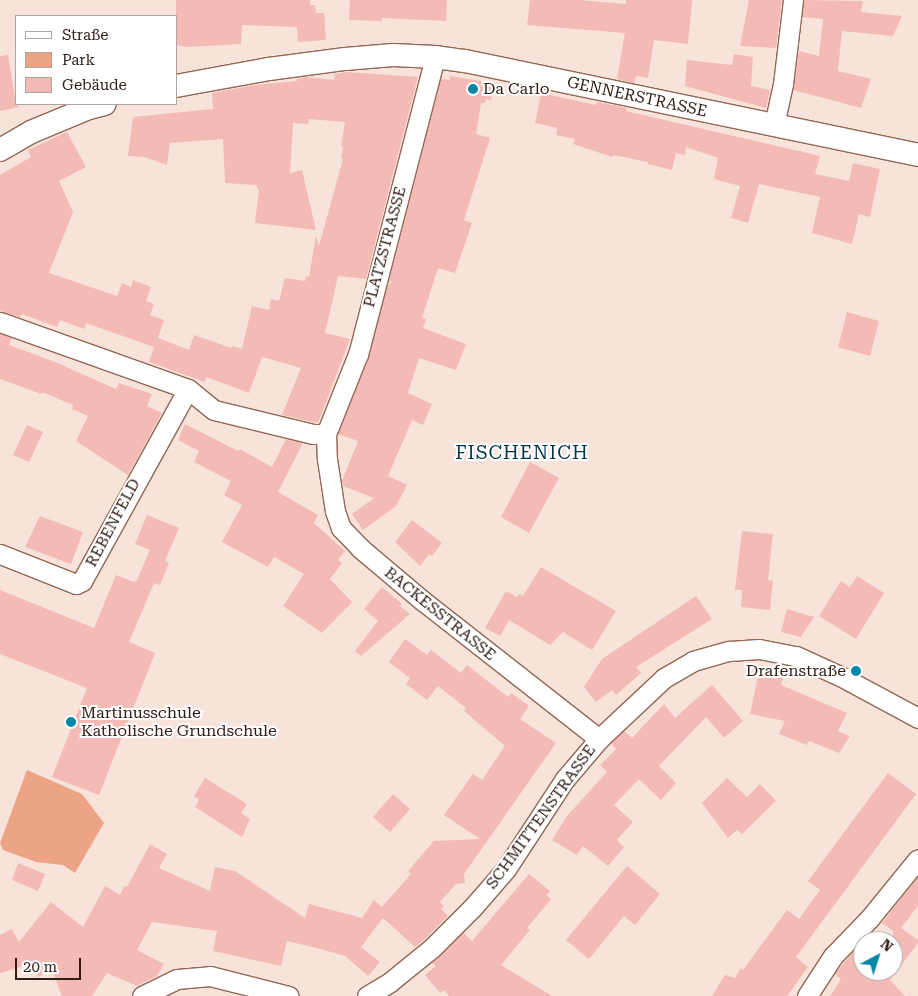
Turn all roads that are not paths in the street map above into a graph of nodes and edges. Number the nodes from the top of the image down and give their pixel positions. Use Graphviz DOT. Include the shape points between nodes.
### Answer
graph roads {
  1 [pos="793,0"];
  2 [pos="435,57"];
  3 [pos="178,86"];
  4 [pos="101,105"];
  5 [pos="774,125"];
  6 [pos="0,150"];
  7 [pos="918,155"];
  8 [pos="0,322"];
  9 [pos="188,389"];
  10 [pos="326,434"];
  11 [pos="327,459"];
  12 [pos="0,554"];
  13 [pos="918,718"];
  14 [pos="599,738"];
  15 [pos="918,859"];
  16 [pos="142,996"];
  17 [pos="289,996"];
  18 [pos="367,996"];
  19 [pos="807,996"];
  1 -- 5 [label="street" via="783,84"];
  2 -- 3 [label="street, GENNERSTRASSE" via="393,55 345,59"];
  2 -- 5 [label="street, GENNERSTRASSE"];
  2 -- 10 [label="street, PLATZSTRASSE" via="358,354"];
  4 -- 6 [label="street" via="31,132"];
  5 -- 7 [label="street, GENNERSTRASSE"];
  8 -- 9 [label="street"];
  9 -- 10 [label="street" via="214,410 313,434"];
  9 -- 12 [label="street, REBENFELD" via="82,581 76,584"];
  10 -- 11 [label="street, PLATZSTRASSE"];
  11 -- 14 [label="street, BACKESSTRASSE" via="341,528 360,548"];
  13 -- 14 [label="street, SCHMITTENSTRASSE" via="796,656 759,649 729,651 693,661 664,678"];
  14 -- 18 [label="street, SCHMITTENSTRASSE" via="566,779 506,869 473,907 433,947"];
  15 -- 19 [label="street" via="870,919 833,956"];
  16 -- 17 [label="street" via="177,979 210,976"];
}
